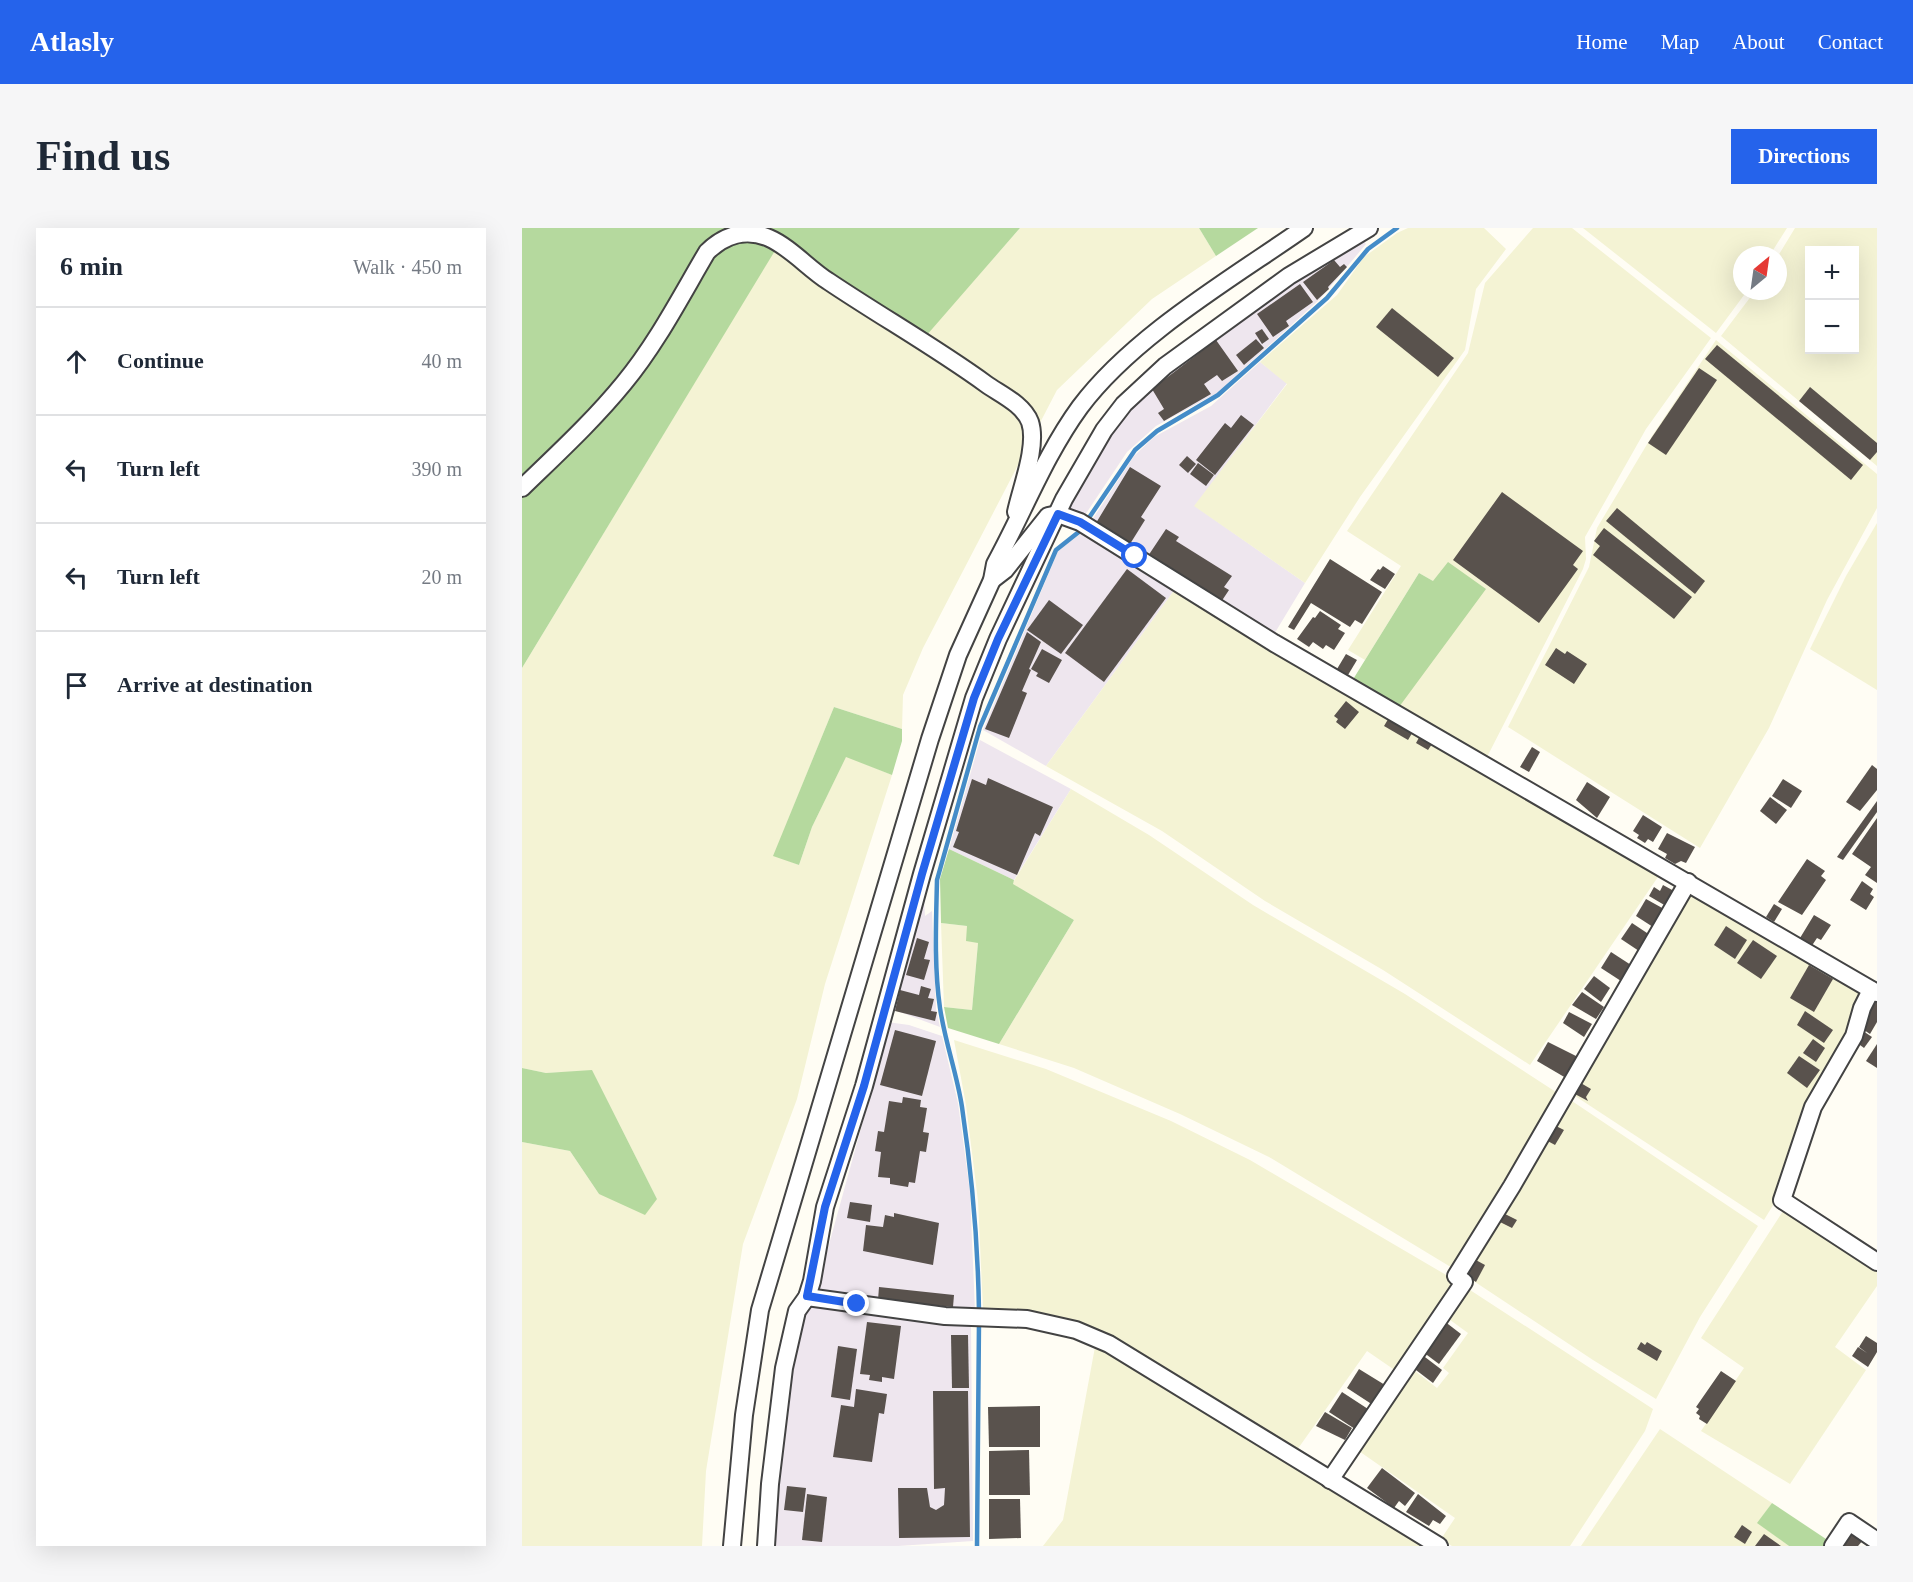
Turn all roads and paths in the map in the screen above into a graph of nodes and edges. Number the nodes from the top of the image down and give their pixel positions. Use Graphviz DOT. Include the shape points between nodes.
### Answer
graph roads {
  1 [pos="1304,228"];
  2 [pos="1369,228"];
  3 [pos="773,233"];
  4 [pos="522,488"];
  5 [pos="1058,514"];
  6 [pos="1015,528"];
  7 [pos="992,580"];
  8 [pos="1688,882"];
  9 [pos="1874,992"];
  10 [pos="1877,1262"];
  11 [pos="807,1296"];
  12 [pos="1330,1480"];
  13 [pos="1877,1541"];
  14 [pos="732,1546"];
  15 [pos="766,1546"];
  16 [pos="1439,1546"];
  17 [pos="1833,1546"];
  1 -- 6 [label="street" via="1178,316 1097,387 1072,419"];
  2 -- 5 [label="street" via="1289,276 1165,366 1132,396 1104,430"];
  3 -- 4 [label="street" via="742,232 718,240 625,382"];
  3 -- 6 [label="street" via="826,280 955,361 1023,412 1032,435"];
  5 -- 7 [label="street" via="1048,516 1005,570"];
  5 -- 8 [label="street" via="1085,525 1274,643"];
  5 -- 11 [label="street" via="974,698 864,1086 825,1207"];
  6 -- 7 [label="street" via="995,564"];
  7 -- 14 [label="street" via="958,655 936,719 760,1310 745,1405"];
  8 -- 9 [label="street"];
  8 -- 12 [label="street" via="1456,1276 1464,1282"];
  9 -- 10 [label="street" via="1862,1008 1854,1036 1813,1107 1782,1200"];
  11 -- 12 [label="street" via="945,1316 1027,1319 1076,1330 1110,1344"];
  11 -- 15 [label="street" via="797,1311 784,1368"];
  12 -- 16 [label="street"];
  13 -- 17 [label="street" via="1849,1522"];
}
